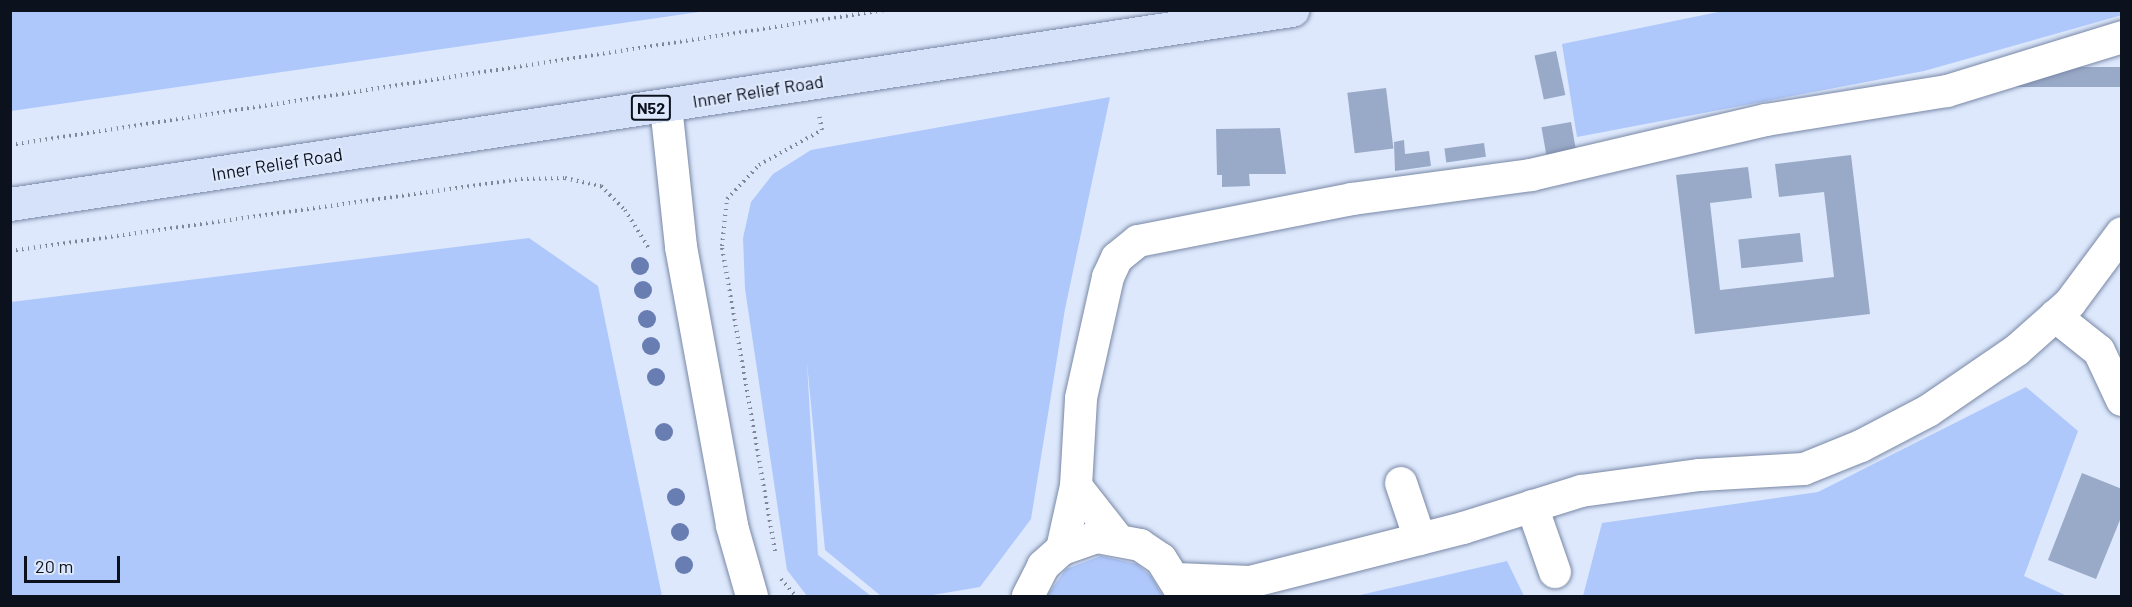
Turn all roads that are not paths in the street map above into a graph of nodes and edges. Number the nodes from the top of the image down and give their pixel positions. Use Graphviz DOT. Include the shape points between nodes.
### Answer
graph roads {
  1 [pos="1292,10"];
  2 [pos="1239,15"];
  3 [pos="2121,37"];
  4 [pos="666,106"];
  5 [pos="10,204"];
  6 [pos="2121,233"];
  7 [pos="2055,316"];
  8 [pos="2110,350"];
  9 [pos="2121,400"];
  10 [pos="1401,483"];
  11 [pos="1076,486"];
  12 [pos="1532,506"];
  13 [pos="1116,537"];
  14 [pos="1420,539"];
  15 [pos="1062,549"];
  16 [pos="1555,572"];
  17 [pos="1180,588"];
  18 [pos="1242,589"];
  19 [pos="753,597"];
  20 [pos="1028,597"];
  1 -- 2 [label="main road, Inner Relief Road / N52"];
  2 -- 4 [label="main road, Inner Relief Road / N52"];
  3 -- 11 [label="street" via="1947,91 1766,120 1531,175 1352,199 1138,241 1117,258 1108,277 1081,398"];
  4 -- 5 [label="main road, Inner Relief Road / N52"];
  4 -- 19 [label="street" via="681,247 732,526"];
  6 -- 7 [label="street"];
  7 -- 8 [label="street"];
  7 -- 12 [label="street" via="2017,350 1928,411 1861,446 1804,469 1700,475 1581,491"];
  8 -- 9 [label="street"];
  10 -- 14 [label="street"];
  11 -- 13 [label="street"];
  11 -- 15 [label="street"];
  12 -- 14 [label="street"];
  12 -- 16 [label="street"];
  13 -- 15 [label="street" via="1079,541"];
  13 -- 17 [label="street" via="1140,545 1161,559"];
  14 -- 18 [label="street"];
  15 -- 20 [label="street" via="1043,566"];
  17 -- 18 [label="street"];
}
